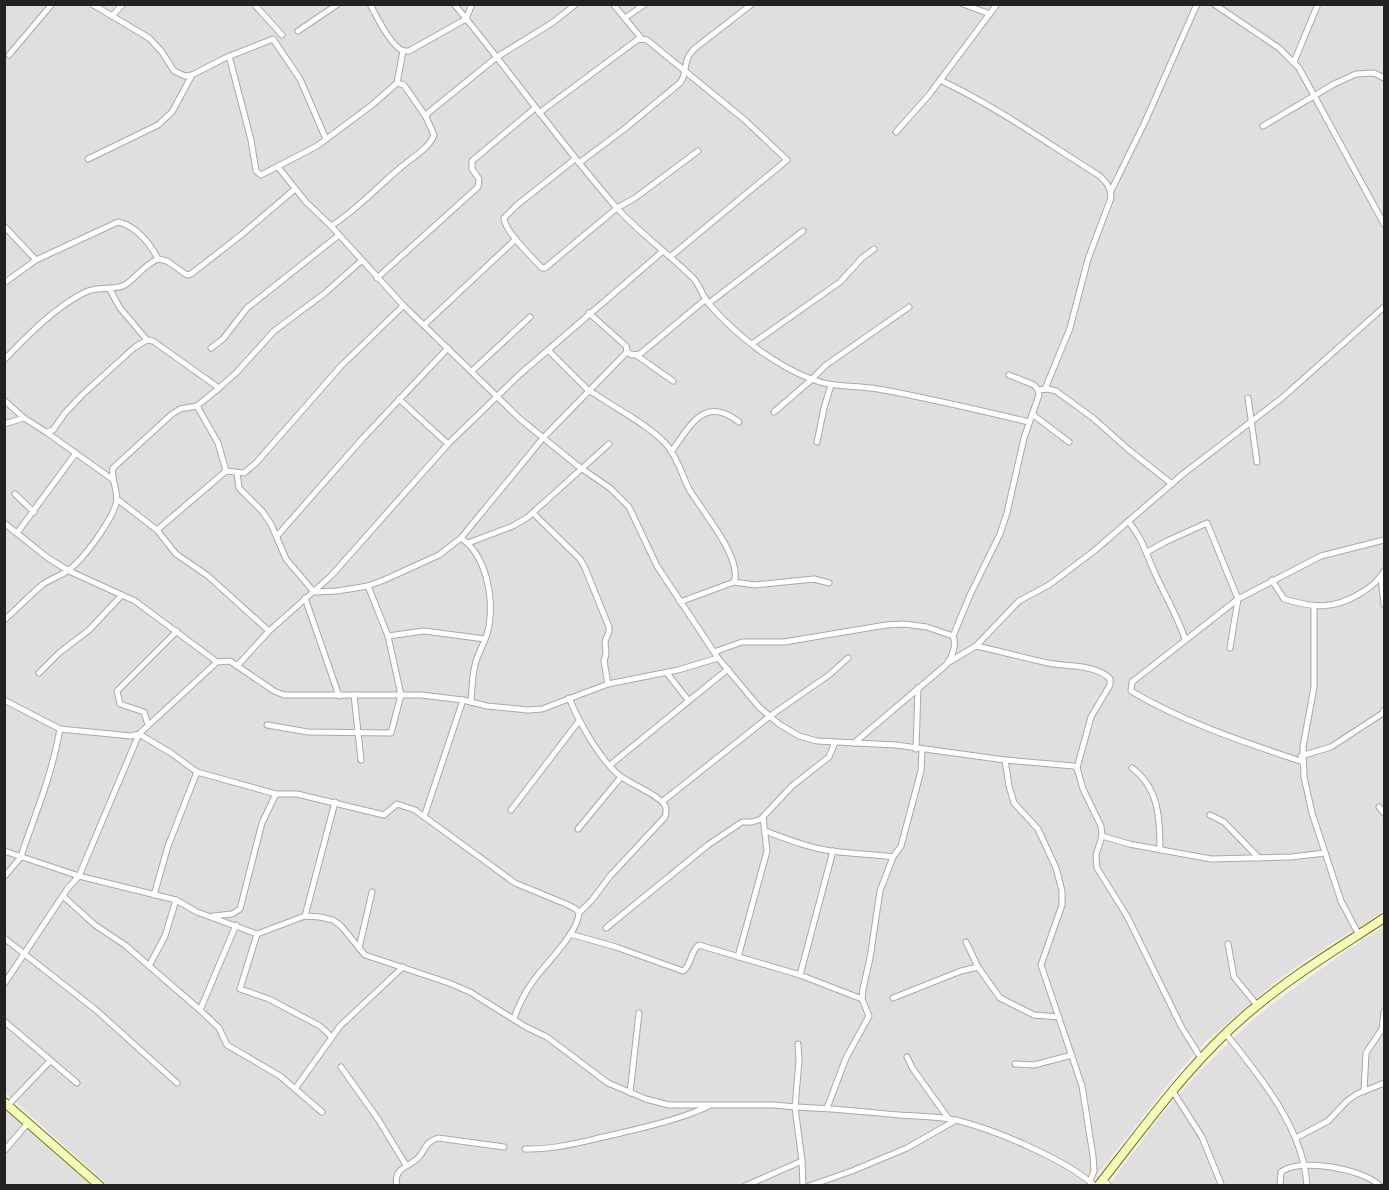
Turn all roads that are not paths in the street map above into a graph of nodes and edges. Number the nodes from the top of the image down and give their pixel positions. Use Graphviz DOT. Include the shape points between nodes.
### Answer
graph roads {
  1 [pos="52,4"];
  2 [pos="92,4"];
  3 [pos="123,4"];
  4 [pos="254,4"];
  5 [pos="338,4"];
  6 [pos="370,4"];
  7 [pos="454,4"];
  8 [pos="472,4"];
  9 [pos="576,4"];
  10 [pos="613,4"];
  11 [pos="645,4"];
  12 [pos="752,4"];
  13 [pos="963,4"];
  14 [pos="997,4"];
  15 [pos="1197,4"];
  16 [pos="1214,4"];
  17 [pos="1318,4"];
  18 [pos="990,14"];
  19 [pos="112,16"];
  20 [pos="625,18"];
  21 [pos="466,19"];
  22 [pos="298,31"];
  23 [pos="282,35"];
  24 [pos="642,39"];
  25 [pos="403,51"];
  26 [pos="9,55"];
  27 [pos="229,56"];
  28 [pos="497,57"];
  29 [pos="1294,62"];
  30 [pos="685,71"];
  31 [pos="192,75"];
  32 [pos="1384,78"];
  33 [pos="940,80"];
  34 [pos="397,83"];
  35 [pos="1314,96"];
  36 [pos="537,110"];
  37 [pos="426,117"];
  38 [pos="1263,126"];
  39 [pos="896,132"];
  40 [pos="326,140"];
  41 [pos="698,151"];
  42 [pos="88,159"];
  43 [pos="577,161"];
  44 [pos="278,167"];
  45 [pos="296,189"];
  46 [pos="1111,190"];
  47 [pos="617,208"];
  48 [pos="1384,224"];
  49 [pos="4,226"];
  50 [pos="331,226"];
  51 [pos="803,231"];
  52 [pos="339,235"];
  53 [pos="516,239"];
  54 [pos="874,249"];
  55 [pos="663,251"];
  56 [pos="670,257"];
  57 [pos="158,259"];
  58 [pos="36,260"];
  59 [pos="362,261"];
  60 [pos="377,278"];
  61 [pos="4,283"];
  62 [pos="109,288"];
  63 [pos="707,301"];
  64 [pos="403,306"];
  65 [pos="909,306"];
  66 [pos="1384,307"];
  67 [pos="589,313"];
  68 [pos="530,317"];
  69 [pos="424,325"];
  70 [pos="147,340"];
  71 [pos="752,344"];
  72 [pos="211,348"];
  73 [pos="447,348"];
  74 [pos="548,350"];
  75 [pos="627,352"];
  76 [pos="636,355"];
  77 [pos="4,360"];
  78 [pos="472,372"];
  79 [pos="1009,375"];
  80 [pos="812,380"];
  81 [pos="673,381"];
  82 [pos="831,385"];
  83 [pos="219,388"];
  84 [pos="1042,389"];
  85 [pos="589,391"];
  86 [pos="497,397"];
  87 [pos="1248,398"];
  88 [pos="399,399"];
  89 [pos="4,400"];
  90 [pos="196,406"];
  91 [pos="774,412"];
  92 [pos="1032,414"];
  93 [pos="24,418"];
  94 [pos="1251,421"];
  95 [pos="740,422"];
  96 [pos="1029,422"];
  97 [pos="4,424"];
  98 [pos="46,432"];
  99 [pos="543,438"];
  100 [pos="817,441"];
  101 [pos="1069,442"];
  102 [pos="448,444"];
  103 [pos="609,444"];
  104 [pos="671,452"];
  105 [pos="76,453"];
  106 [pos="1257,462"];
  107 [pos="581,468"];
  108 [pos="226,471"];
  109 [pos="237,473"];
  110 [pos="112,479"];
  111 [pos="1172,484"];
  112 [pos="15,494"];
  113 [pos="117,499"];
  114 [pos="34,512"];
  115 [pos="533,513"];
  116 [pos="1129,522"];
  117 [pos="4,523"];
  118 [pos="157,530"];
  119 [pos="18,533"];
  120 [pos="277,536"];
  121 [pos="460,538"];
  122 [pos="1384,540"];
  123 [pos="468,543"];
  124 [pos="1147,552"];
  125 [pos="69,570"];
  126 [pos="1384,571"];
  127 [pos="1381,578"];
  128 [pos="1272,580"];
  129 [pos="734,582"];
  130 [pos="829,583"];
  131 [pos="368,585"];
  132 [pos="314,592"];
  133 [pos="122,595"];
  134 [pos="305,598"];
  135 [pos="1238,599"];
  136 [pos="680,602"];
  137 [pos="1384,604"];
  138 [pos="1314,606"];
  139 [pos="4,620"];
  140 [pos="269,631"];
  141 [pos="177,632"];
  142 [pos="388,636"];
  143 [pos="953,636"];
  144 [pos="485,639"];
  145 [pos="1185,639"];
  146 [pos="976,645"];
  147 [pos="1230,648"];
  148 [pos="714,652"];
  149 [pos="718,658"];
  150 [pos="849,658"];
  151 [pos="217,662"];
  152 [pos="949,662"];
  153 [pos="237,666"];
  154 [pos="728,669"];
  155 [pos="39,673"];
  156 [pos="667,673"];
  157 [pos="608,684"];
  158 [pos="918,688"];
  159 [pos="354,695"];
  160 [pos="401,695"];
  161 [pos="339,696"];
  162 [pos="569,698"];
  163 [pos="4,700"];
  164 [pos="463,700"];
  165 [pos="688,700"];
  166 [pos="471,702"];
  167 [pos="1384,710"];
  168 [pos="770,716"];
  169 [pos="579,721"];
  170 [pos="148,725"];
  171 [pos="267,725"];
  172 [pos="60,729"];
  173 [pos="358,732"];
  174 [pos="139,734"];
  175 [pos="836,742"];
  176 [pos="854,743"];
  177 [pos="919,749"];
  178 [pos="1303,759"];
  179 [pos="360,760"];
  180 [pos="1005,760"];
  181 [pos="610,765"];
  182 [pos="1077,768"];
  183 [pos="1132,768"];
  184 [pos="197,772"];
  185 [pos="621,777"];
  186 [pos="276,794"];
  187 [pos="663,801"];
  188 [pos="335,802"];
  189 [pos="1379,807"];
  190 [pos="511,810"];
  191 [pos="1384,813"];
  192 [pos="1210,815"];
  193 [pos="424,817"];
  194 [pos="763,817"];
  195 [pos="578,829"];
  196 [pos="765,831"];
  197 [pos="1102,836"];
  198 [pos="1160,850"];
  199 [pos="833,851"];
  200 [pos="4,852"];
  201 [pos="1325,853"];
  202 [pos="21,857"];
  203 [pos="893,857"];
  204 [pos="1259,858"];
  205 [pos="79,876"];
  206 [pos="4,877"];
  207 [pos="372,892"];
  208 [pos="154,895"];
  209 [pos="63,896"];
  210 [pos="176,900"];
  211 [pos="579,913"];
  212 [pos="305,916"];
  213 [pos="208,917"];
  214 [pos="1384,918"];
  215 [pos="236,925"];
  216 [pos="606,928"];
  217 [pos="256,934"];
  218 [pos="570,934"];
  219 [pos="1359,935"];
  220 [pos="4,938"];
  221 [pos="966,942"];
  222 [pos="1228,944"];
  223 [pos="359,948"];
  224 [pos="24,954"];
  225 [pos="738,957"];
  226 [pos="149,966"];
  227 [pos="403,967"];
  228 [pos="978,967"];
  229 [pos="800,975"];
  230 [pos="4,984"];
  231 [pos="893,998"];
  232 [pos="862,999"];
  233 [pos="1257,1005"];
  234 [pos="200,1010"];
  235 [pos="1384,1011"];
  236 [pos="639,1013"];
  237 [pos="1059,1017"];
  238 [pos="514,1018"];
  239 [pos="4,1021"];
  240 [pos="1383,1030"];
  241 [pos="1227,1034"];
  242 [pos="332,1037"];
  243 [pos="798,1044"];
  244 [pos="1072,1055"];
  245 [pos="907,1057"];
  246 [pos="1201,1058"];
  247 [pos="51,1061"];
  248 [pos="1015,1064"];
  249 [pos="341,1067"];
  250 [pos="77,1083"];
  251 [pos="177,1083"];
  252 [pos="1384,1083"];
  253 [pos="296,1089"];
  254 [pos="1172,1090"];
  255 [pos="1364,1091"];
  256 [pos="630,1093"];
  257 [pos="6,1104"];
  258 [pos="709,1106"];
  259 [pos="795,1107"];
  260 [pos="827,1108"];
  261 [pos="322,1112"];
  262 [pos="948,1118"];
  263 [pos="956,1120"];
  264 [pos="28,1123"];
  265 [pos="1296,1138"];
  266 [pos="504,1147"];
  267 [pos="525,1149"];
  268 [pos="4,1151"];
  269 [pos="802,1161"];
  270 [pos="406,1165"];
  271 [pos="1305,1165"];
  272 [pos="1099,1183"];
  273 [pos="1221,1184"];
  274 [pos="100,1185"];
  275 [pos="397,1185"];
  276 [pos="745,1185"];
  277 [pos="803,1185"];
  278 [pos="809,1185"];
  279 [pos="1280,1185"];
  280 [pos="1307,1185"];
  281 [pos="1380,1185"];
  1 -- 26 [label="street"];
  2 -- 19 [label="street"];
  3 -- 19 [label="street"];
  4 -- 23 [label="street"];
  5 -- 22 [label="street"];
  6 -- 25 [label="street"];
  7 -- 21 [label="street"];
  8 -- 21 [label="street"];
  9 -- 28 [label="street"];
  10 -- 20 [label="street"];
  11 -- 20 [label="street"];
  12 -- 30 [label="street" via="694,49 687,57"];
  13 -- 18 [label="street"];
  14 -- 18 [label="street"];
  15 -- 46 [label="street"];
  16 -- 29 [label="street"];
  17 -- 29 [label="street"];
  18 -- 33 [label="street"];
  19 -- 31 [label="street" via="149,38 174,71"];
  20 -- 24 [label="street"];
  21 -- 25 [label="street"];
  21 -- 28 [label="street"];
  24 -- 30 [label="street"];
  24 -- 36 [label="street"];
  25 -- 34 [label="street"];
  27 -- 31 [label="street"];
  27 -- 40 [label="street" via="273,39 300,79"];
  27 -- 44 [label="street" via="256,173 261,175"];
  28 -- 36 [label="street"];
  28 -- 37 [label="street"];
  29 -- 35 [label="street"];
  30 -- 43 [label="street" via="680,82 623,130"];
  30 -- 56 [label="street" via="787,160"];
  31 -- 42 [label="street" via="172,112 158,125"];
  32 -- 35 [label="street" via="1374,73 1356,74"];
  33 -- 39 [label="street"];
  33 -- 46 [label="street" via="1015,120 1100,176"];
  34 -- 37 [label="street" via="404,85"];
  34 -- 40 [label="street"];
  35 -- 38 [label="street"];
  35 -- 48 [label="street"];
  36 -- 43 [label="street"];
  36 -- 60 [label="street" via="472,161 478,187"];
  37 -- 50 [label="street" via="434,135 429,144 360,206"];
  40 -- 44 [label="street"];
  41 -- 47 [label="street"];
  43 -- 47 [label="street"];
  43 -- 53 [label="street" via="507,214 505,224"];
  44 -- 45 [label="street"];
  45 -- 50 [label="street"];
  45 -- 57 [label="street" via="191,274"];
  46 -- 84 [label="street" via="1070,328"];
  47 -- 53 [label="street" via="545,268"];
  47 -- 55 [label="street"];
  49 -- 58 [label="street"];
  50 -- 52 [label="street"];
  51 -- 63 [label="street"];
  52 -- 59 [label="street"];
  52 -- 72 [label="street" via="247,308"];
  53 -- 69 [label="street"];
  54 -- 71 [label="street" via="840,282"];
  55 -- 56 [label="street"];
  55 -- 67 [label="street"];
  56 -- 63 [label="street" via="695,279"];
  57 -- 58 [label="street" via="151,244 125,223 118,222"];
  57 -- 62 [label="street" via="149,262 125,285"];
  58 -- 61 [label="street"];
  59 -- 60 [label="street"];
  59 -- 83 [label="street" via="274,331"];
  60 -- 64 [label="street"];
  62 -- 70 [label="street"];
  62 -- 77 [label="street" via="90,291 62,307"];
  63 -- 71 [label="street"];
  63 -- 76 [label="street"];
  64 -- 69 [label="street"];
  64 -- 109 [label="street" via="341,366 256,463 244,473"];
  65 -- 80 [label="street" via="826,364"];
  66 -- 94 [label="street"];
  67 -- 74 [label="street"];
  67 -- 75 [label="street" via="626,346"];
  68 -- 78 [label="street"];
  69 -- 73 [label="street"];
  70 -- 83 [label="street"];
  70 -- 98 [label="street" via="82,395 53,430"];
  71 -- 80 [label="street"];
  73 -- 78 [label="street"];
  73 -- 88 [label="street"];
  74 -- 85 [label="street"];
  74 -- 86 [label="street"];
  75 -- 76 [label="street"];
  75 -- 85 [label="street"];
  76 -- 81 [label="street"];
  78 -- 86 [label="street"];
  79 -- 84 [label="street"];
  80 -- 82 [label="street"];
  80 -- 91 [label="street"];
  82 -- 96 [label="street" via="886,390"];
  82 -- 100 [label="street"];
  83 -- 90 [label="street"];
  84 -- 92 [label="street"];
  84 -- 111 [label="street" via="1056,391 1093,418"];
  85 -- 99 [label="street"];
  85 -- 104 [label="street" via="659,437"];
  86 -- 99 [label="street"];
  86 -- 102 [label="street"];
  87 -- 94 [label="street"];
  88 -- 102 [label="street"];
  88 -- 120 [label="street"];
  89 -- 93 [label="street"];
  90 -- 108 [label="street" via="218,443"];
  90 -- 110 [label="street" via="172,414 112,468"];
  92 -- 96 [label="street"];
  92 -- 101 [label="street"];
  93 -- 97 [label="street"];
  93 -- 98 [label="street"];
  94 -- 106 [label="street"];
  94 -- 111 [label="street"];
  95 -- 104 [label="street" via="728,413 707,412 696,419"];
  96 -- 143 [label="street" via="1000,534"];
  98 -- 105 [label="street"];
  99 -- 107 [label="street"];
  99 -- 121 [label="street"];
  102 -- 132 [label="street"];
  103 -- 107 [label="street"];
  104 -- 129 [label="street" via="690,490 721,535 736,575"];
  105 -- 110 [label="street"];
  105 -- 114 [label="street"];
  107 -- 115 [label="street"];
  107 -- 136 [label="street" via="629,507 657,567"];
  108 -- 109 [label="street"];
  108 -- 118 [label="street"];
  109 -- 120 [label="street" via="239,488 262,511"];
  110 -- 113 [label="street"];
  111 -- 116 [label="street"];
  112 -- 114 [label="street"];
  113 -- 118 [label="street"];
  113 -- 125 [label="street" via="103,527"];
  114 -- 119 [label="street"];
  115 -- 123 [label="street" via="513,526"];
  115 -- 157 [label="street" via="585,568 609,627 604,661"];
  116 -- 124 [label="street"];
  116 -- 146 [label="street" via="1048,585 1019,602"];
  117 -- 119 [label="street"];
  118 -- 140 [label="street" via="176,554 208,576"];
  119 -- 125 [label="street"];
  120 -- 132 [label="street" via="286,559"];
  121 -- 123 [label="street"];
  121 -- 131 [label="street" via="439,555"];
  122 -- 128 [label="street" via="1321,556"];
  123 -- 144 [label="street" via="489,590 491,607"];
  124 -- 135 [label="street" via="1207,523"];
  124 -- 145 [label="street"];
  125 -- 133 [label="street"];
  125 -- 139 [label="street" via="43,585"];
  126 -- 127 [label="street"];
  127 -- 137 [label="street"];
  127 -- 138 [label="street" via="1343,602"];
  128 -- 135 [label="street"];
  128 -- 138 [label="street" via="1284,599"];
  129 -- 130 [label="street" via="755,585 814,579"];
  129 -- 136 [label="street"];
  131 -- 132 [label="street"];
  131 -- 142 [label="street"];
  132 -- 134 [label="street"];
  133 -- 141 [label="street"];
  133 -- 155 [label="street"];
  134 -- 140 [label="street"];
  134 -- 161 [label="street"];
  135 -- 145 [label="street"];
  135 -- 147 [label="street"];
  136 -- 148 [label="street"];
  138 -- 178 [label="street" via="1314,687"];
  140 -- 153 [label="street"];
  141 -- 151 [label="street"];
  141 -- 170 [label="street" via="117,691 120,704 144,712"];
  142 -- 144 [label="street" via="424,631"];
  142 -- 160 [label="street"];
  143 -- 148 [label="street" via="927,627 886,625 784,642 742,642"];
  143 -- 152 [label="street"];
  144 -- 166 [label="street" via="475,666"];
  145 -- 178 [label="street" via="1132,682 1131,691 1166,711 1224,735"];
  146 -- 152 [label="street"];
  146 -- 182 [label="street" via="1092,670 1110,679 1090,717"];
  148 -- 149 [label="street"];
  149 -- 154 [label="street"];
  149 -- 156 [label="street"];
  150 -- 168 [label="street"];
  151 -- 153 [label="street" via="230,661"];
  151 -- 170 [label="street"];
  152 -- 158 [label="street"];
  153 -- 161 [label="street" via="284,695"];
  154 -- 165 [label="street"];
  154 -- 168 [label="street"];
  156 -- 157 [label="street"];
  156 -- 165 [label="street"];
  157 -- 162 [label="street"];
  158 -- 176 [label="street"];
  158 -- 177 [label="street"];
  159 -- 160 [label="street"];
  159 -- 161 [label="street"];
  159 -- 173 [label="street"];
  160 -- 164 [label="street"];
  160 -- 173 [label="street" via="391,733"];
  162 -- 166 [label="street" via="528,711"];
  162 -- 169 [label="street"];
  163 -- 172 [label="street"];
  164 -- 166 [label="street"];
  164 -- 193 [label="street"];
  165 -- 181 [label="street"];
  167 -- 178 [label="street" via="1331,747"];
  168 -- 175 [label="street" via="799,735"];
  168 -- 187 [label="street"];
  169 -- 181 [label="street"];
  169 -- 190 [label="street"];
  170 -- 174 [label="street"];
  171 -- 173 [label="street" via="309,732"];
  172 -- 174 [label="street" via="123,736"];
  172 -- 202 [label="street" via="55,758"];
  173 -- 179 [label="street"];
  174 -- 184 [label="street"];
  174 -- 205 [label="street"];
  175 -- 176 [label="street"];
  175 -- 194 [label="street" via="829,757 792,786"];
  176 -- 177 [label="street"];
  177 -- 180 [label="street"];
  177 -- 203 [label="street" via="921,771 915,799 901,846"];
  178 -- 201 [label="street" via="1307,793"];
  180 -- 182 [label="street"];
  180 -- 237 [label="street" via="1014,803 1038,830 1062,891 1060,912 1041,965"];
  181 -- 185 [label="street"];
  182 -- 197 [label="street"];
  183 -- 198 [label="street" via="1142,775 1154,795 1160,818"];
  184 -- 186 [label="street"];
  184 -- 208 [label="street"];
  185 -- 187 [label="street"];
  185 -- 195 [label="street"];
  186 -- 188 [label="street"];
  186 -- 213 [label="street" via="262,823 240,909"];
  187 -- 211 [label="street" via="665,817"];
  188 -- 193 [label="street" via="384,815 397,804"];
  188 -- 212 [label="street"];
  189 -- 191 [label="street"];
  192 -- 204 [label="street" via="1224,822"];
  193 -- 211 [label="street" via="515,883"];
  194 -- 196 [label="street"];
  194 -- 216 [label="street" via="739,824 708,844"];
  196 -- 199 [label="street"];
  196 -- 225 [label="street" via="767,851"];
  197 -- 198 [label="street"];
  197 -- 246 [label="street" via="1096,855 1098,868"];
  198 -- 204 [label="street" via="1211,859"];
  199 -- 203 [label="street"];
  199 -- 229 [label="street"];
  200 -- 202 [label="street"];
  201 -- 204 [label="street"];
  201 -- 219 [label="street" via="1346,912"];
  202 -- 205 [label="street"];
  202 -- 206 [label="street"];
  203 -- 232 [label="street" via="880,891"];
  205 -- 208 [label="street"];
  205 -- 209 [label="street"];
  207 -- 223 [label="street"];
  208 -- 210 [label="street"];
  209 -- 224 [label="street"];
  209 -- 226 [label="street"];
  210 -- 213 [label="street"];
  210 -- 226 [label="street" via="165,936"];
  211 -- 218 [label="street"];
  212 -- 217 [label="street"];
  212 -- 223 [label="street" via="333,920"];
  213 -- 215 [label="street"];
  214 -- 219 [label="main road"];
  215 -- 217 [label="street"];
  215 -- 234 [label="street"];
  217 -- 242 [label="street" via="240,989 269,999 320,1026"];
  218 -- 225 [label="street" via="683,971 699,945"];
  218 -- 238 [label="street" via="525,993"];
  219 -- 233 [label="main road"];
  220 -- 224 [label="street"];
  221 -- 228 [label="street"];
  222 -- 233 [label="street" via="1234,977"];
  223 -- 227 [label="street" via="370,957"];
  224 -- 230 [label="street"];
  224 -- 251 [label="street" via="96,1010"];
  225 -- 229 [label="street"];
  226 -- 234 [label="street"];
  227 -- 238 [label="street" via="470,992"];
  227 -- 242 [label="street"];
  228 -- 231 [label="street"];
  228 -- 237 [label="street" via="1000,998 1034,1015"];
  229 -- 232 [label="street"];
  232 -- 260 [label="street" via="869,1016 846,1058"];
  233 -- 241 [label="main road"];
  234 -- 253 [label="street" via="219,1028 227,1046"];
  235 -- 240 [label="street"];
  236 -- 256 [label="street"];
  237 -- 244 [label="street"];
  238 -- 256 [label="street" via="559,1045 608,1083"];
  239 -- 247 [label="street"];
  240 -- 255 [label="street" via="1366,1053"];
  241 -- 246 [label="main road"];
  241 -- 265 [label="street" via="1262,1080"];
  242 -- 253 [label="street"];
  243 -- 259 [label="street"];
  244 -- 248 [label="street" via="1034,1065"];
  244 -- 272 [label="street" via="1082,1086"];
  245 -- 262 [label="street"];
  246 -- 254 [label="main road"];
  247 -- 250 [label="street"];
  247 -- 257 [label="street"];
  249 -- 270 [label="street"];
  252 -- 255 [label="street"];
  253 -- 261 [label="street"];
  254 -- 272 [label="main road"];
  254 -- 273 [label="street" via="1202,1137"];
  255 -- 265 [label="street" via="1347,1101 1328,1121"];
  256 -- 258 [label="street" via="669,1105"];
  257 -- 264 [label="main road"];
  258 -- 259 [label="street"];
  258 -- 267 [label="street" via="666,1122 568,1146"];
  259 -- 260 [label="street"];
  259 -- 269 [label="street"];
  260 -- 262 [label="street"];
  262 -- 263 [label="street"];
  263 -- 272 [label="street" via="998,1134"];
  263 -- 278 [label="street" via="907,1148"];
  264 -- 268 [label="street"];
  264 -- 274 [label="main road"];
  265 -- 271 [label="street"];
  266 -- 270 [label="street" via="438,1138 429,1141 418,1158"];
  269 -- 276 [label="street"];
  269 -- 277 [label="street"];
  270 -- 275 [label="street" via="397,1174"];
  271 -- 279 [label="street" via="1281,1172"];
  271 -- 280 [label="street"];
  271 -- 281 [label="street" via="1361,1173"];
}
